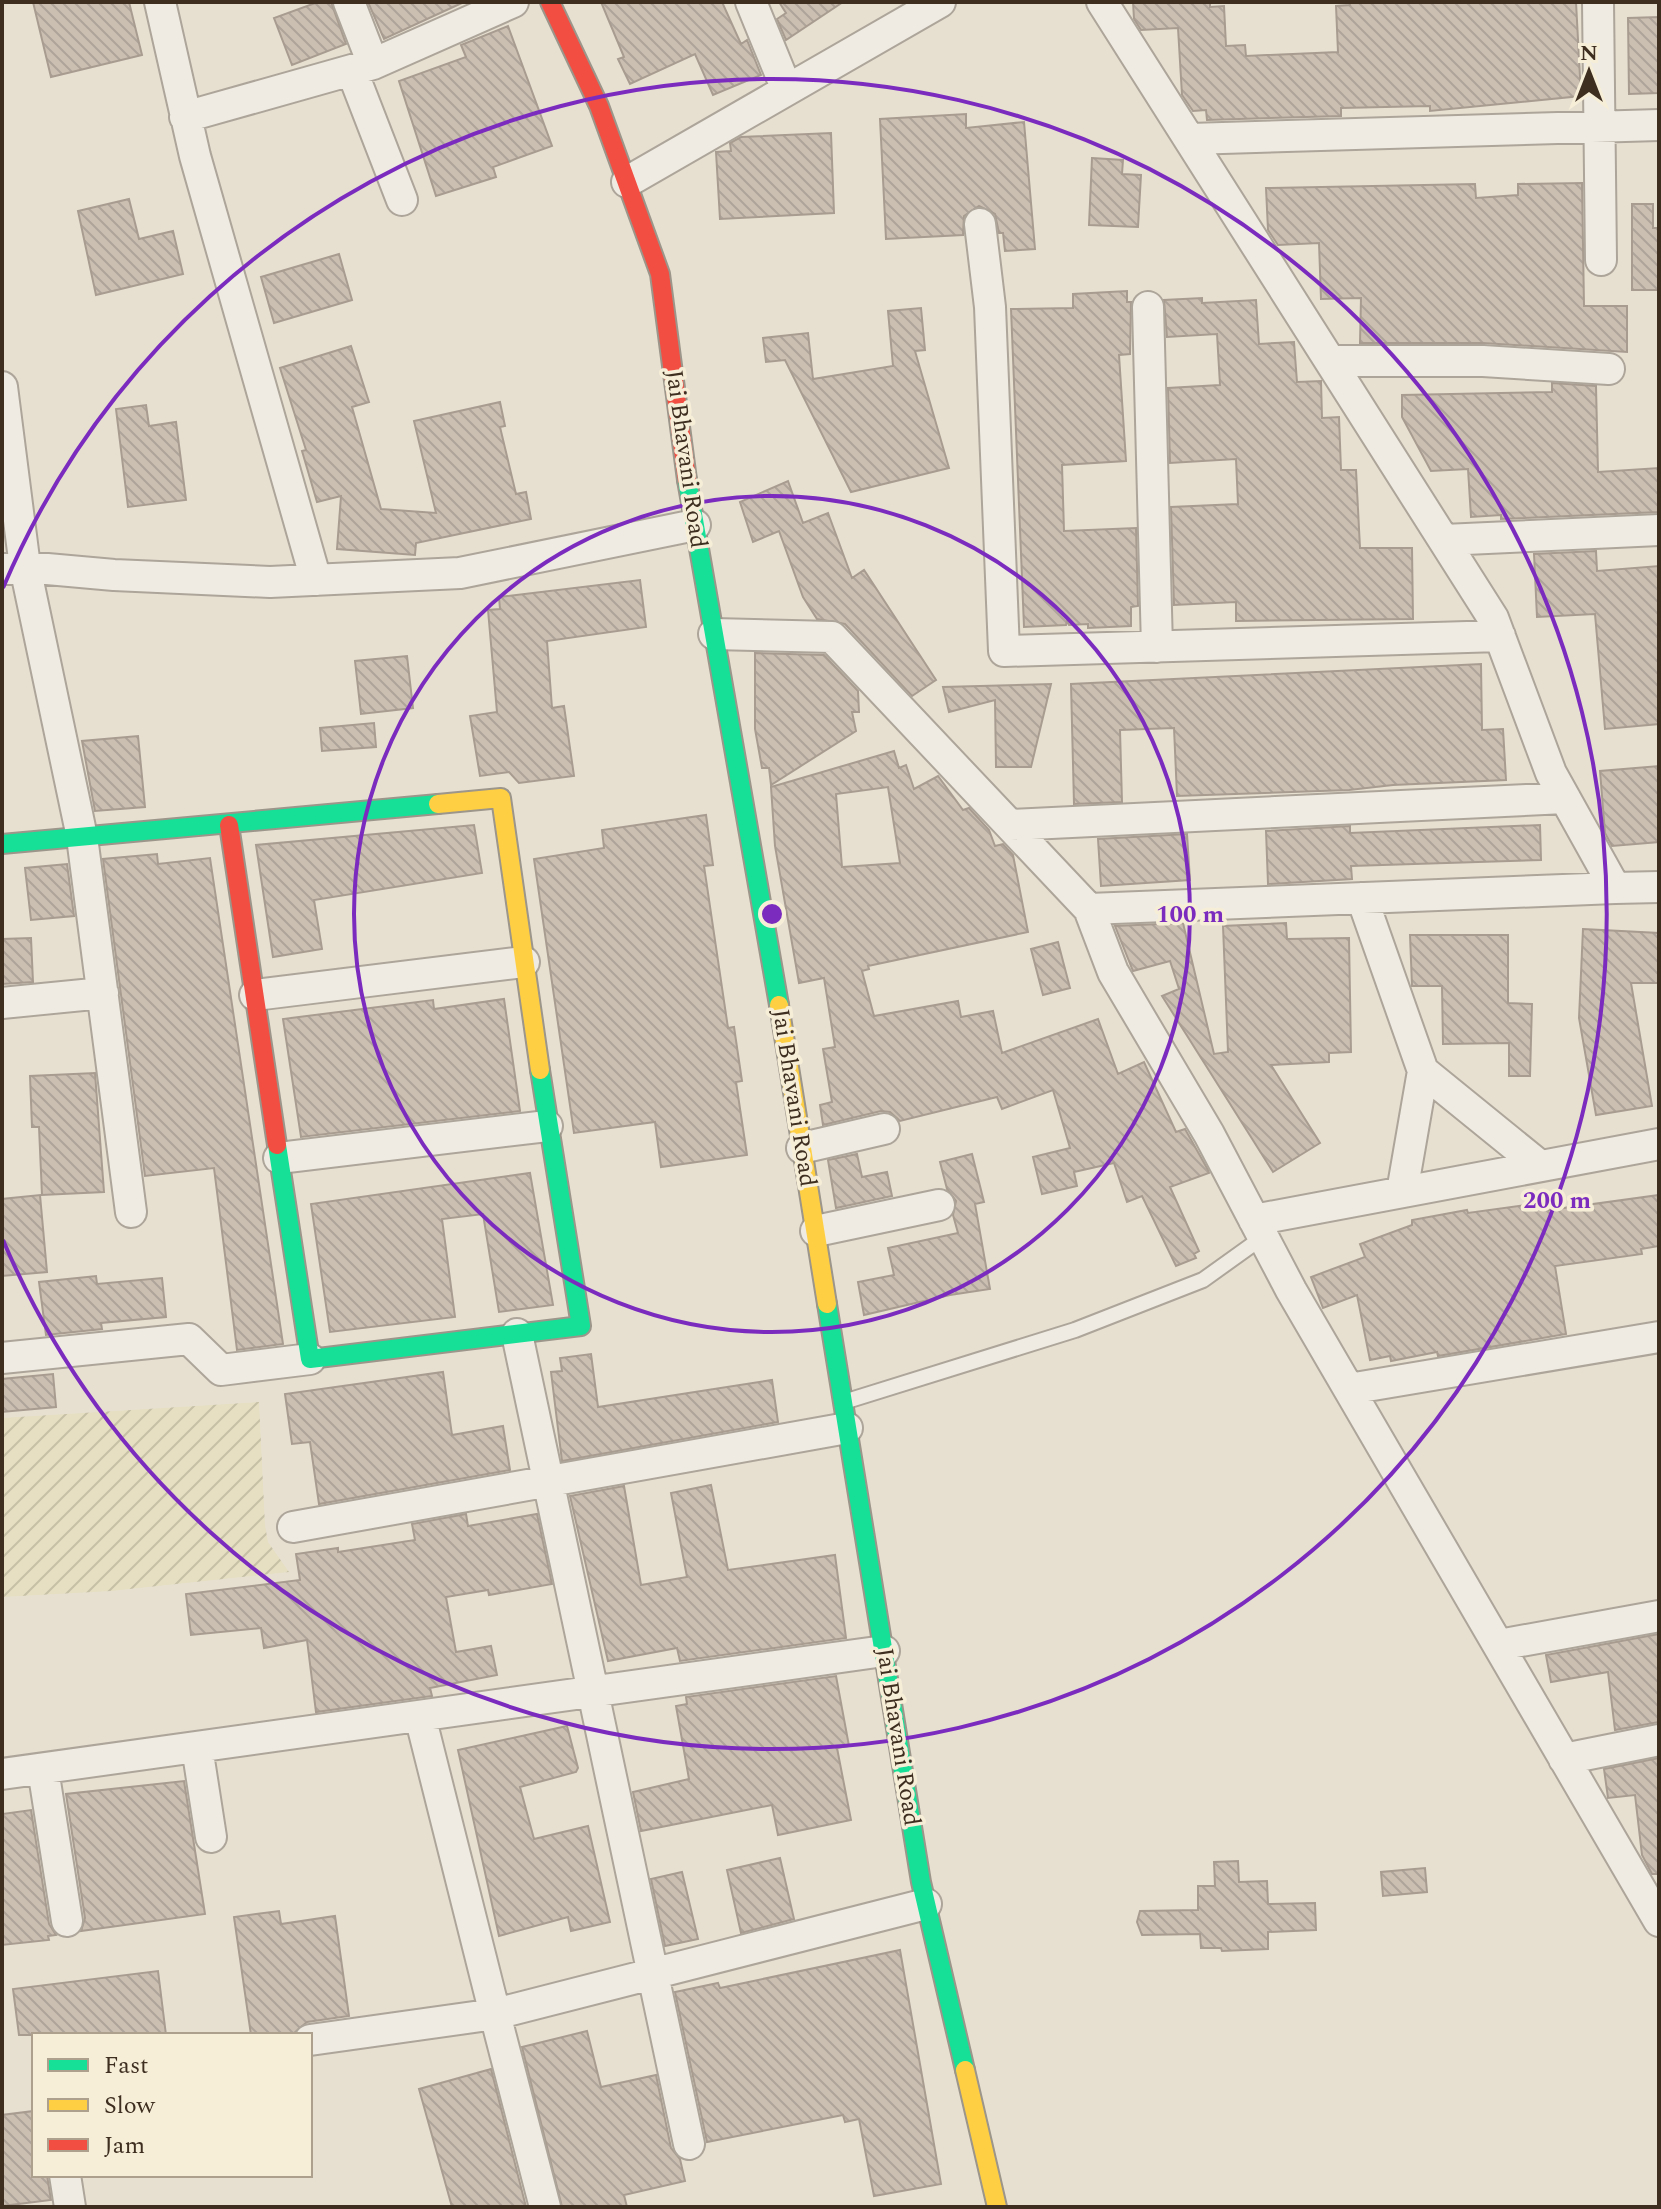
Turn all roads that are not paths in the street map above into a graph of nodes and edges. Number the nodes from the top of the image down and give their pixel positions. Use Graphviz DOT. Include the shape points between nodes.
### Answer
graph roads {
  1 [pos="160,2"];
  2 [pos="349,2"];
  3 [pos="513,2"];
  4 [pos="550,2"];
  5 [pos="751,2"];
  6 [pos="940,2"];
  7 [pos="1102,2"];
  8 [pos="1598,2"];
  9 [pos="362,68"];
  10 [pos="787,90"];
  11 [pos="185,117"];
  12 [pos="1659,125"];
  13 [pos="1600,127"];
  14 [pos="1190,139"];
  15 [pos="627,182"];
  16 [pos="402,200"];
  17 [pos="980,224"];
  18 [pos="1601,260"];
  19 [pos="1148,307"];
  20 [pos="1330,361"];
  21 [pos="1609,369"];
  22 [pos="2,387"];
  23 [pos="695,525"];
  24 [pos="1659,530"];
  25 [pos="1444,540"];
  26 [pos="14,568"];
  27 [pos="316,580"];
  28 [pos="714,634"];
  29 [pos="1500,636"];
  30 [pos="1157,647"];
  31 [pos="1565,798"];
  32 [pos="229,825"];
  33 [pos="1010,825"];
  34 [pos="82,837"];
  35 [pos="2,844"];
  36 [pos="1659,887"];
  37 [pos="1615,888"];
  38 [pos="1362,898"];
  39 [pos="1089,909"];
  40 [pos="524,962"];
  41 [pos="103,993"];
  42 [pos="255,995"];
  43 [pos="2,1003"];
  44 [pos="1423,1071"];
  45 [pos="547,1126"];
  46 [pos="884,1129"];
  47 [pos="1659,1144"];
  48 [pos="802,1148"];
  49 [pos="279,1158"];
  50 [pos="1540,1166"];
  51 [pos="1402,1192"];
  52 [pos="939,1205"];
  53 [pos="131,1212"];
  54 [pos="1259,1229"];
  55 [pos="816,1231"];
  56 [pos="517,1334"];
  57 [pos="1659,1337"];
  58 [pos="2,1358"];
  59 [pos="310,1359"];
  60 [pos="1349,1389"];
  61 [pos="845,1415"];
  62 [pos="548,1481"];
  63 [pos="293,1527"];
  64 [pos="1659,1616"];
  65 [pos="1499,1645"];
  66 [pos="884,1651"];
  67 [pos="593,1692"];
  68 [pos="420,1716"];
  69 [pos="1659,1740"];
  70 [pos="197,1747"];
  71 [pos="1564,1759"];
  72 [pos="43,1769"];
  73 [pos="2,1774"];
  74 [pos="211,1837"];
  75 [pos="926,1904"];
  76 [pos="67,1921"];
  77 [pos="1659,1921"];
  78 [pos="653,1974"];
  79 [pos="495,2014"];
  80 [pos="312,2040"];
  81 [pos="689,2144"];
  82 [pos="65,2177"];
  83 [pos="70,2207"];
  84 [pos="545,2207"];
  85 [pos="997,2207"];
  1 -- 11 [label="street"];
  2 -- 9 [label="street"];
  3 -- 9 [label="street"];
  4 -- 15 [label="street, Jai Bhavani Road" via="599,106"];
  5 -- 10 [label="street"];
  6 -- 10 [label="street"];
  7 -- 14 [label="street"];
  8 -- 13 [label="street"];
  9 -- 11 [label="street"];
  9 -- 16 [label="street"];
  10 -- 15 [label="street"];
  11 -- 27 [label="street"];
  12 -- 13 [label="street"];
  13 -- 14 [label="street"];
  13 -- 18 [label="street"];
  14 -- 20 [label="street"];
  15 -- 23 [label="street, Jai Bhavani Road" via="660,274"];
  17 -- 30 [label="street" via="990,307 1004,651"];
  19 -- 30 [label="street"];
  20 -- 21 [label="street" via="1483,361"];
  20 -- 25 [label="street"];
  22 -- 26 [label="street"];
  23 -- 27 [label="street" via="460,573"];
  23 -- 28 [label="street, Jai Bhavani Road"];
  24 -- 25 [label="street"];
  25 -- 29 [label="street"];
  26 -- 27 [label="street"];
  26 -- 34 [label="street"];
  28 -- 33 [label="street" via="832,637"];
  28 -- 48 [label="street, Jai Bhavani Road"];
  29 -- 30 [label="street"];
  29 -- 31 [label="street"];
  31 -- 33 [label="street"];
  31 -- 37 [label="street"];
  32 -- 34 [label="street"];
  32 -- 40 [label="street" via="501,798"];
  32 -- 42 [label="street"];
  33 -- 39 [label="street"];
  34 -- 35 [label="street"];
  34 -- 41 [label="street"];
  36 -- 37 [label="street"];
  37 -- 38 [label="street"];
  38 -- 39 [label="street"];
  38 -- 44 [label="street"];
  39 -- 54 [label="street" via="1113,972"];
  40 -- 42 [label="street"];
  40 -- 45 [label="street"];
  41 -- 43 [label="street"];
  41 -- 53 [label="street"];
  42 -- 49 [label="street"];
  44 -- 50 [label="street"];
  44 -- 51 [label="street"];
  45 -- 49 [label="street"];
  45 -- 56 [label="street" via="581,1326"];
  46 -- 48 [label="street"];
  47 -- 50 [label="street"];
  48 -- 55 [label="street, Jai Bhavani Road"];
  49 -- 59 [label="street"];
  50 -- 51 [label="street"];
  51 -- 54 [label="street"];
  52 -- 55 [label="street"];
  54 -- 60 [label="street"];
  54 -- 61 [label="lane" via="1203,1280"];
  55 -- 61 [label="street, Jai Bhavani Road"];
  56 -- 59 [label="street"];
  56 -- 62 [label="street"];
  57 -- 60 [label="street"];
  58 -- 59 [label="street" via="189,1339 221,1370"];
  60 -- 65 [label="street"];
  61 -- 62 [label="street"];
  61 -- 66 [label="street, Jai Bhavani Road"];
  62 -- 63 [label="street"];
  62 -- 67 [label="street"];
  64 -- 65 [label="street"];
  65 -- 71 [label="street"];
  66 -- 67 [label="street"];
  66 -- 75 [label="street, Jai Bhavani Road"];
  67 -- 68 [label="street"];
  67 -- 78 [label="street"];
  68 -- 70 [label="street"];
  68 -- 79 [label="street"];
  69 -- 71 [label="street"];
  70 -- 72 [label="street"];
  70 -- 74 [label="street"];
  71 -- 77 [label="street"];
  72 -- 73 [label="street"];
  72 -- 76 [label="street"];
  75 -- 78 [label="street"];
  75 -- 85 [label="street, Jai Bhavani Road"];
  78 -- 79 [label="street"];
  78 -- 81 [label="street"];
  79 -- 80 [label="street"];
  79 -- 84 [label="street"];
  82 -- 83 [label="street"];
}
